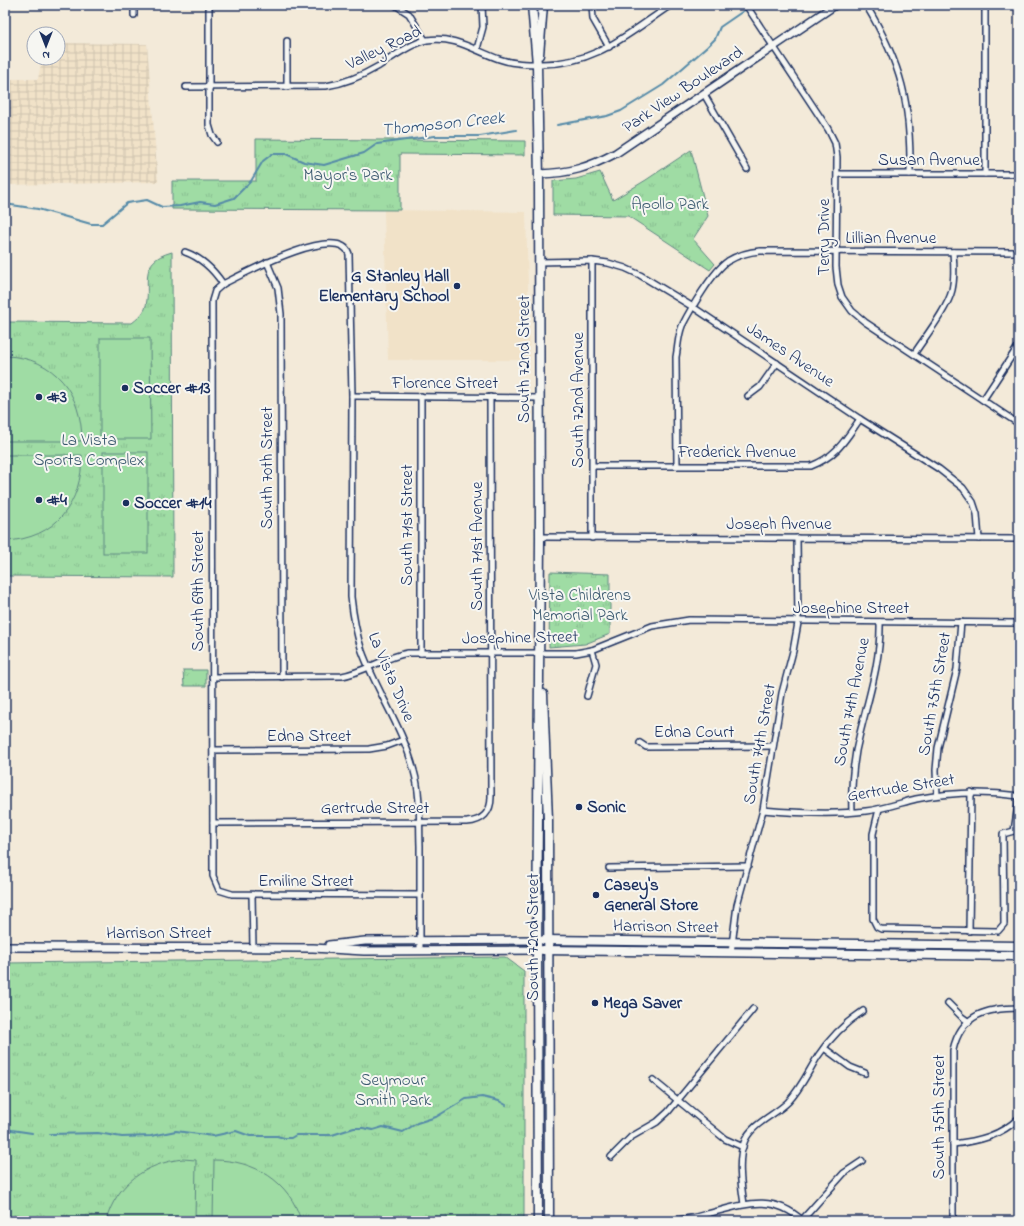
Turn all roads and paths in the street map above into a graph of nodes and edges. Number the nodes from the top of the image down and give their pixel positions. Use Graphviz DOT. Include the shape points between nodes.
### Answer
graph roads {
  1 [pos="134,5"];
  2 [pos="210,5"];
  3 [pos="395,5"];
  4 [pos="482,5"];
  5 [pos="532,5"];
  6 [pos="543,5"];
  7 [pos="592,5"];
  8 [pos="671,5"];
  9 [pos="835,5"];
  10 [pos="866,5"];
  11 [pos="985,5"];
  12 [pos="748,7"];
  13 [pos="134,15"];
  14 [pos="425,40"];
  15 [pos="287,41"];
  16 [pos="609,47"];
  17 [pos="774,47"];
  18 [pos="477,49"];
  19 [pos="537,64"];
  20 [pos="186,87"];
  21 [pos="210,87"];
  22 [pos="287,87"];
  23 [pos="704,94"];
  24 [pos="217,142"];
  25 [pos="747,169"];
  26 [pos="538,174"];
  27 [pos="838,174"];
  28 [pos="910,174"];
  29 [pos="985,174"];
  30 [pos="1019,174"];
  31 [pos="185,252"];
  32 [pos="837,252"];
  33 [pos="953,252"];
  34 [pos="1019,252"];
  35 [pos="592,261"];
  36 [pos="267,262"];
  37 [pos="538,262"];
  38 [pos="223,284"];
  39 [pos="693,307"];
  40 [pos="1019,345"];
  41 [pos="914,354"];
  42 [pos="776,363"];
  43 [pos="352,396"];
  44 [pos="421,396"];
  45 [pos="748,396"];
  46 [pos="490,397"];
  47 [pos="539,398"];
  48 [pos="983,400"];
  49 [pos="860,419"];
  50 [pos="1019,424"];
  51 [pos="592,466"];
  52 [pos="677,466"];
  53 [pos="540,537"];
  54 [pos="592,538"];
  55 [pos="797,538"];
  56 [pos="979,539"];
  57 [pos="1019,539"];
  58 [pos="880,622"];
  59 [pos="962,622"];
  60 [pos="798,623"];
  61 [pos="1019,624"];
  62 [pos="592,650"];
  63 [pos="421,653"];
  64 [pos="490,653"];
  65 [pos="539,653"];
  66 [pos="369,667"];
  67 [pos="212,677"];
  68 [pos="282,677"];
  69 [pos="587,696"];
  70 [pos="403,740"];
  71 [pos="640,743"];
  72 [pos="773,746"];
  73 [pos="212,750"];
  74 [pos="490,766"];
  75 [pos="972,792"];
  76 [pos="937,795"];
  77 [pos="1019,797"];
  78 [pos="879,809"];
  79 [pos="763,810"];
  80 [pos="852,812"];
  81 [pos="420,822"];
  82 [pos="212,823"];
  83 [pos="1016,831"];
  84 [pos="212,864"];
  85 [pos="748,866"];
  86 [pos="609,868"];
  87 [pos="252,895"];
  88 [pos="420,895"];
  89 [pos="969,931"];
  90 [pos="420,940"];
  91 [pos="537,940"];
  92 [pos="548,940"];
  93 [pos="732,943"];
  94 [pos="1019,946"];
  95 [pos="5,947"];
  96 [pos="253,948"];
  97 [pos="313,948"];
  98 [pos="420,950"];
  99 [pos="537,950"];
  100 [pos="548,950"];
  101 [pos="731,953"];
  102 [pos="1019,956"];
  103 [pos="948,1003"];
  104 [pos="1019,1008"];
  105 [pos="753,1009"];
  106 [pos="863,1011"];
  107 [pos="969,1022"];
  108 [pos="824,1048"];
  109 [pos="865,1073"];
  110 [pos="653,1080"];
  111 [pos="678,1100"];
  112 [pos="1019,1118"];
  113 [pos="953,1144"];
  114 [pos="743,1146"];
  115 [pos="611,1157"];
  116 [pos="862,1161"];
  117 [pos="744,1204"];
  118 [pos="708,1214"];
  119 [pos="803,1220"];
  120 [pos="538,1221"];
  121 [pos="549,1221"];
  122 [pos="667,1221"];
  123 [pos="710,1221"];
  124 [pos="953,1221"];
  1 -- 13 [label="street"];
  2 -- 21 [label="street"];
  3 -- 14 [label="street" via="410,14"];
  4 -- 18 [label="street" via="483,27"];
  5 -- 19 [label="main road, South 72nd Street"];
  6 -- 19 [label="main road, South 72nd Street"];
  7 -- 16 [label="street" via="593,19"];
  8 -- 16 [label="street, Valley Road"];
  9 -- 17 [label="main road, Park View Boulevard"];
  10 -- 28 [label="street" via="900,75 909,117"];
  11 -- 29 [label="street"];
  12 -- 17 [label="street, Terry Drive"];
  14 -- 18 [label="street, Valley Road" via="450,40"];
  14 -- 22 [label="street, Valley Road" via="356,78 326,86"];
  15 -- 22 [label="street"];
  16 -- 19 [label="street, Valley Road" via="571,62"];
  17 -- 23 [label="main road, Park View Boulevard"];
  17 -- 27 [label="street, Terry Drive" via="835,143"];
  18 -- 19 [label="street, Valley Road" via="506,61"];
  19 -- 26 [label="main road, South 72nd Street"];
  20 -- 21 [label="street, Valley Road"];
  21 -- 22 [label="street, Valley Road"];
  21 -- 24 [label="street" via="210,125"];
  23 -- 25 [label="street"];
  23 -- 26 [label="main road, Park View Boulevard" via="616,153 593,165 563,173"];
  26 -- 37 [label="main road, South 72nd Street"];
  27 -- 28 [label="street, Susan Avenue"];
  27 -- 32 [label="street, Terry Drive"];
  28 -- 29 [label="street, Susan Avenue"];
  29 -- 30 [label="street, Susan Avenue"];
  31 -- 38 [label="street" via="202,260"];
  32 -- 33 [label="street, Lillian Avenue"];
  32 -- 39 [label="street, Lillian Avenue" via="760,251 743,254 720,268"];
  32 -- 41 [label="street, Terry Drive" via="838,285 852,312"];
  33 -- 34 [label="street, Lillian Avenue"];
  33 -- 41 [label="street" via="952,290"];
  35 -- 37 [label="street, James Avenue"];
  35 -- 39 [label="street, James Avenue" via="608,263 640,275"];
  35 -- 51 [label="street, South 72nd Avenue"];
  36 -- 38 [label="street"];
  36 -- 43 [label="street, La Vista Drive" via="287,253 312,247 332,245 344,247 348,252"];
  36 -- 68 [label="street, South 70th Street" via="276,282 280,307"];
  37 -- 47 [label="main road, South 72nd Street"];
  38 -- 67 [label="street, South 69th Street" via="214,294 211,309"];
  39 -- 42 [label="street, James Avenue"];
  39 -- 52 [label="street, Lillian Avenue" via="682,327 676,356"];
  40 -- 48 [label="street"];
  41 -- 48 [label="street, Terry Drive"];
  42 -- 45 [label="street" via="760,387"];
  42 -- 49 [label="street, James Avenue"];
  43 -- 44 [label="street, Florence Street"];
  43 -- 66 [label="street, La Vista Drive" via="351,597 357,636"];
  44 -- 46 [label="street, Florence Street"];
  44 -- 63 [label="street, South 71st Street"];
  46 -- 47 [label="street, Florence Street"];
  46 -- 64 [label="street, South 71st Avenue"];
  47 -- 53 [label="main road, South 72nd Street"];
  48 -- 50 [label="street, Terry Drive"];
  49 -- 52 [label="street, Frederick Avenue" via="833,455 812,466"];
  49 -- 56 [label="street, James Avenue" via="939,469 963,488 973,502 977,514"];
  51 -- 52 [label="street, Frederick Avenue"];
  51 -- 54 [label="street, South 72nd Avenue"];
  53 -- 54 [label="street, Joseph Avenue"];
  53 -- 65 [label="main road, South 72nd Street"];
  54 -- 55 [label="street, Joseph Avenue"];
  55 -- 56 [label="street, Joseph Avenue"];
  55 -- 60 [label="street, South 74th Street"];
  56 -- 57 [label="street, Joseph Avenue"];
  58 -- 59 [label="street, Josephine Street"];
  58 -- 60 [label="street, Josephine Street"];
  58 -- 80 [label="street, South 74th Avenue" via="877,666 859,734 854,767"];
  59 -- 61 [label="street, Josephine Street"];
  59 -- 76 [label="street, South 75th Street" via="957,669 938,748"];
  60 -- 62 [label="street, Josephine Street" via="672,621 633,632"];
  60 -- 72 [label="street, South 74th Street"];
  62 -- 65 [label="street, Josephine Street" via="576,653"];
  62 -- 69 [label="street" via="596,664"];
  63 -- 64 [label="street, Josephine Street"];
  63 -- 66 [label="street, Josephine Street" via="397,655"];
  64 -- 65 [label="street, Josephine Street"];
  64 -- 74 [label="street, South 71st Avenue"];
  65 -- 91 [label="main road, South 72nd Street"];
  65 -- 92 [label="main road, South 72nd Street" via="542,671 548,820"];
  66 -- 68 [label="street, Josephine Street" via="342,676"];
  66 -- 70 [label="street, La Vista Drive"];
  67 -- 68 [label="street, Josephine Street"];
  67 -- 73 [label="street, South 69th Street"];
  70 -- 73 [label="street, Edna Street" via="369,749"];
  70 -- 81 [label="street, La Vista Drive" via="416,777"];
  71 -- 72 [label="street, Edna Court" via="646,747"];
  72 -- 79 [label="street, South 74th Street"];
  73 -- 82 [label="street, South 69th Street"];
  74 -- 81 [label="street, Gertrude Street" via="490,804 485,816 472,822"];
  75 -- 76 [label="street, Gertrude Street"];
  75 -- 77 [label="street, Gertrude Street"];
  75 -- 89 [label="street"];
  76 -- 78 [label="street, Gertrude Street"];
  77 -- 83 [label="street"];
  78 -- 80 [label="street, Gertrude Street"];
  78 -- 89 [label="street" via="873,834 873,920 877,927"];
  79 -- 80 [label="street, Gertrude Street"];
  79 -- 85 [label="street, South 74th Street"];
  81 -- 82 [label="street, Gertrude Street"];
  81 -- 88 [label="street, La Vista Drive"];
  82 -- 84 [label="street, South 69th Street"];
  83 -- 89 [label="street" via="1003,834 1004,924 998,931"];
  84 -- 87 [label="street, Emiline Street" via="213,878 219,890 232,894"];
  85 -- 86 [label="street"];
  85 -- 93 [label="street, South 74th Street" via="737,904"];
  87 -- 88 [label="street, Emiline Street"];
  87 -- 96 [label="street"];
  88 -- 90 [label="street, La Vista Drive"];
  90 -- 91 [label="main road, Harrison Street"];
  90 -- 97 [label="main road, Harrison Street" via="365,941"];
  90 -- 98 [label="street, La Vista Drive"];
  91 -- 92 [label="main road, Harrison Street"];
  91 -- 99 [label="main road, South 72nd Street"];
  92 -- 93 [label="main road, Harrison Street"];
  92 -- 100 [label="main road, South 72nd Street"];
  93 -- 94 [label="main road, Harrison Street"];
  93 -- 101 [label="street, South 74th Street"];
  95 -- 96 [label="main road, Harrison Street"];
  96 -- 97 [label="main road, Harrison Street"];
  97 -- 98 [label="main road, Harrison Street" via="364,951"];
  98 -- 99 [label="main road, Harrison Street"];
  99 -- 100 [label="main road, Harrison Street"];
  99 -- 120 [label="main road, South 72nd Street"];
  100 -- 101 [label="main road, Harrison Street"];
  100 -- 121 [label="main road, South 72nd Street"];
  101 -- 102 [label="main road, Harrison Street"];
  103 -- 107 [label="street"];
  104 -- 107 [label="street" via="991,1009"];
  105 -- 111 [label="street"];
  106 -- 108 [label="street" via="842,1028"];
  107 -- 113 [label="street, South 75th Street" via="958,1034 953,1050"];
  108 -- 109 [label="street" via="850,1067"];
  108 -- 114 [label="street" via="796,1092 778,1111 752,1130"];
  110 -- 111 [label="street"];
  111 -- 114 [label="street" via="725,1139"];
  111 -- 115 [label="street" via="662,1117 631,1137"];
  112 -- 113 [label="street" via="991,1137"];
  113 -- 124 [label="street, South 75th Street"];
  114 -- 117 [label="street" via="741,1158"];
  116 -- 119 [label="street" via="844,1173"];
  117 -- 118 [label="street"];
  117 -- 119 [label="street" via="776,1205"];
  118 -- 122 [label="street"];
  118 -- 123 [label="street"];
}
